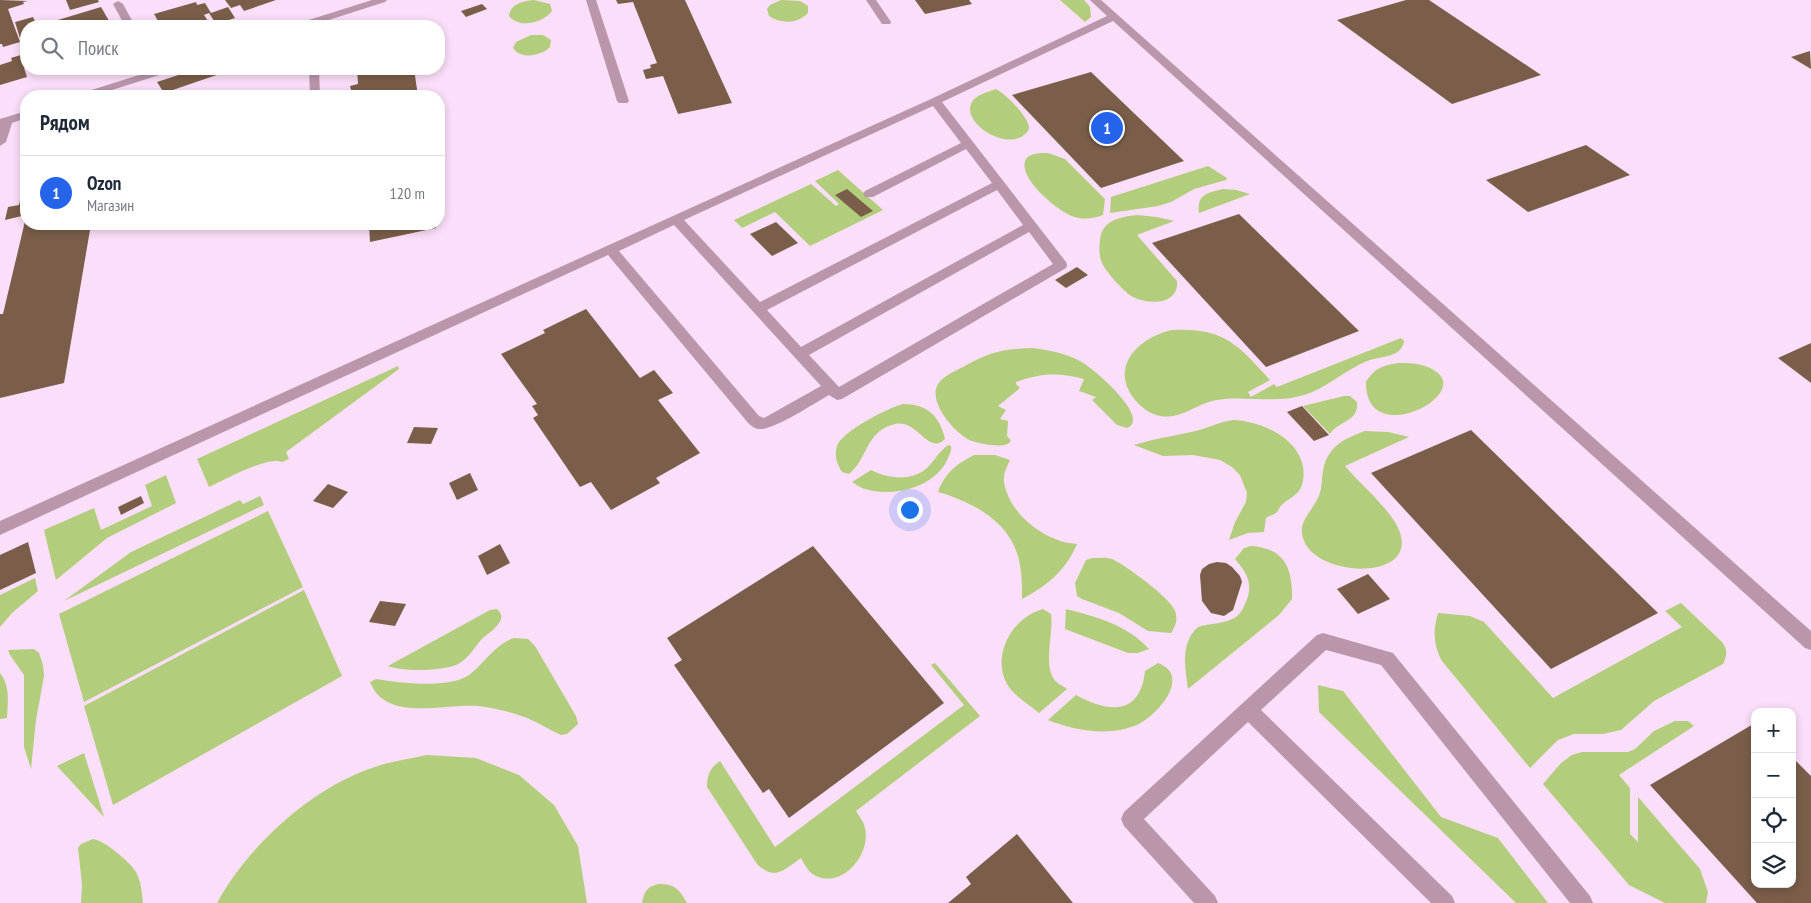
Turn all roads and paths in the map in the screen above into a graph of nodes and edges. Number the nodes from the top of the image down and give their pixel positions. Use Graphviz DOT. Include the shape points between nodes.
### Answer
graph roads {
  1 [pos="382,0"];
  2 [pos="591,0"];
  3 [pos="871,0"];
  4 [pos="1095,0"];
  5 [pos="118,4"];
  6 [pos="1114,17"];
  7 [pos="127,20"];
  8 [pos="325,20"];
  9 [pos="886,22"];
  10 [pos="143,75"];
  11 [pos="314,75"];
  12 [pos="100,90"];
  13 [pos="315,90"];
  14 [pos="623,101"];
  15 [pos="935,101"];
  16 [pos="20,116"];
  17 [pos="3,122"];
  18 [pos="0,142"];
  19 [pos="968,144"];
  20 [pos="999,184"];
  21 [pos="869,194"];
  22 [pos="676,219"];
  23 [pos="1031,226"];
  24 [pos="610,249"];
  25 [pos="758,309"];
  26 [pos="799,354"];
  27 [pos="830,388"];
  28 [pos="0,528"];
  29 [pos="1811,642"];
  30 [pos="1248,710"];
  31 [pos="1208,903"];
  32 [pos="1445,903"];
  33 [pos="1583,903"];
  1 -- 8 [label="street"];
  2 -- 14 [label="street"];
  3 -- 9 [label="street"];
  4 -- 6 [label="street"];
  5 -- 7 [label="street"];
  6 -- 15 [label="street"];
  6 -- 29 [label="street"];
  10 -- 12 [label="street"];
  11 -- 13 [label="street"];
  15 -- 19 [label="street"];
  15 -- 22 [label="street"];
  16 -- 17 [label="street"];
  17 -- 18 [label="street"];
  19 -- 20 [label="street"];
  19 -- 21 [label="street"];
  20 -- 23 [label="street"];
  20 -- 25 [label="street"];
  22 -- 24 [label="street"];
  22 -- 25 [label="street"];
  23 -- 26 [label="street"];
  23 -- 27 [label="street" via="1061,265 837,395"];
  24 -- 27 [label="street" via="760,424 768,423"];
  24 -- 28 [label="street"];
  25 -- 26 [label="street"];
  26 -- 27 [label="street"];
  30 -- 31 [label="street" via="1131,819"];
  30 -- 32 [label="street"];
  30 -- 33 [label="street" via="1323,641 1387,659"];
}
